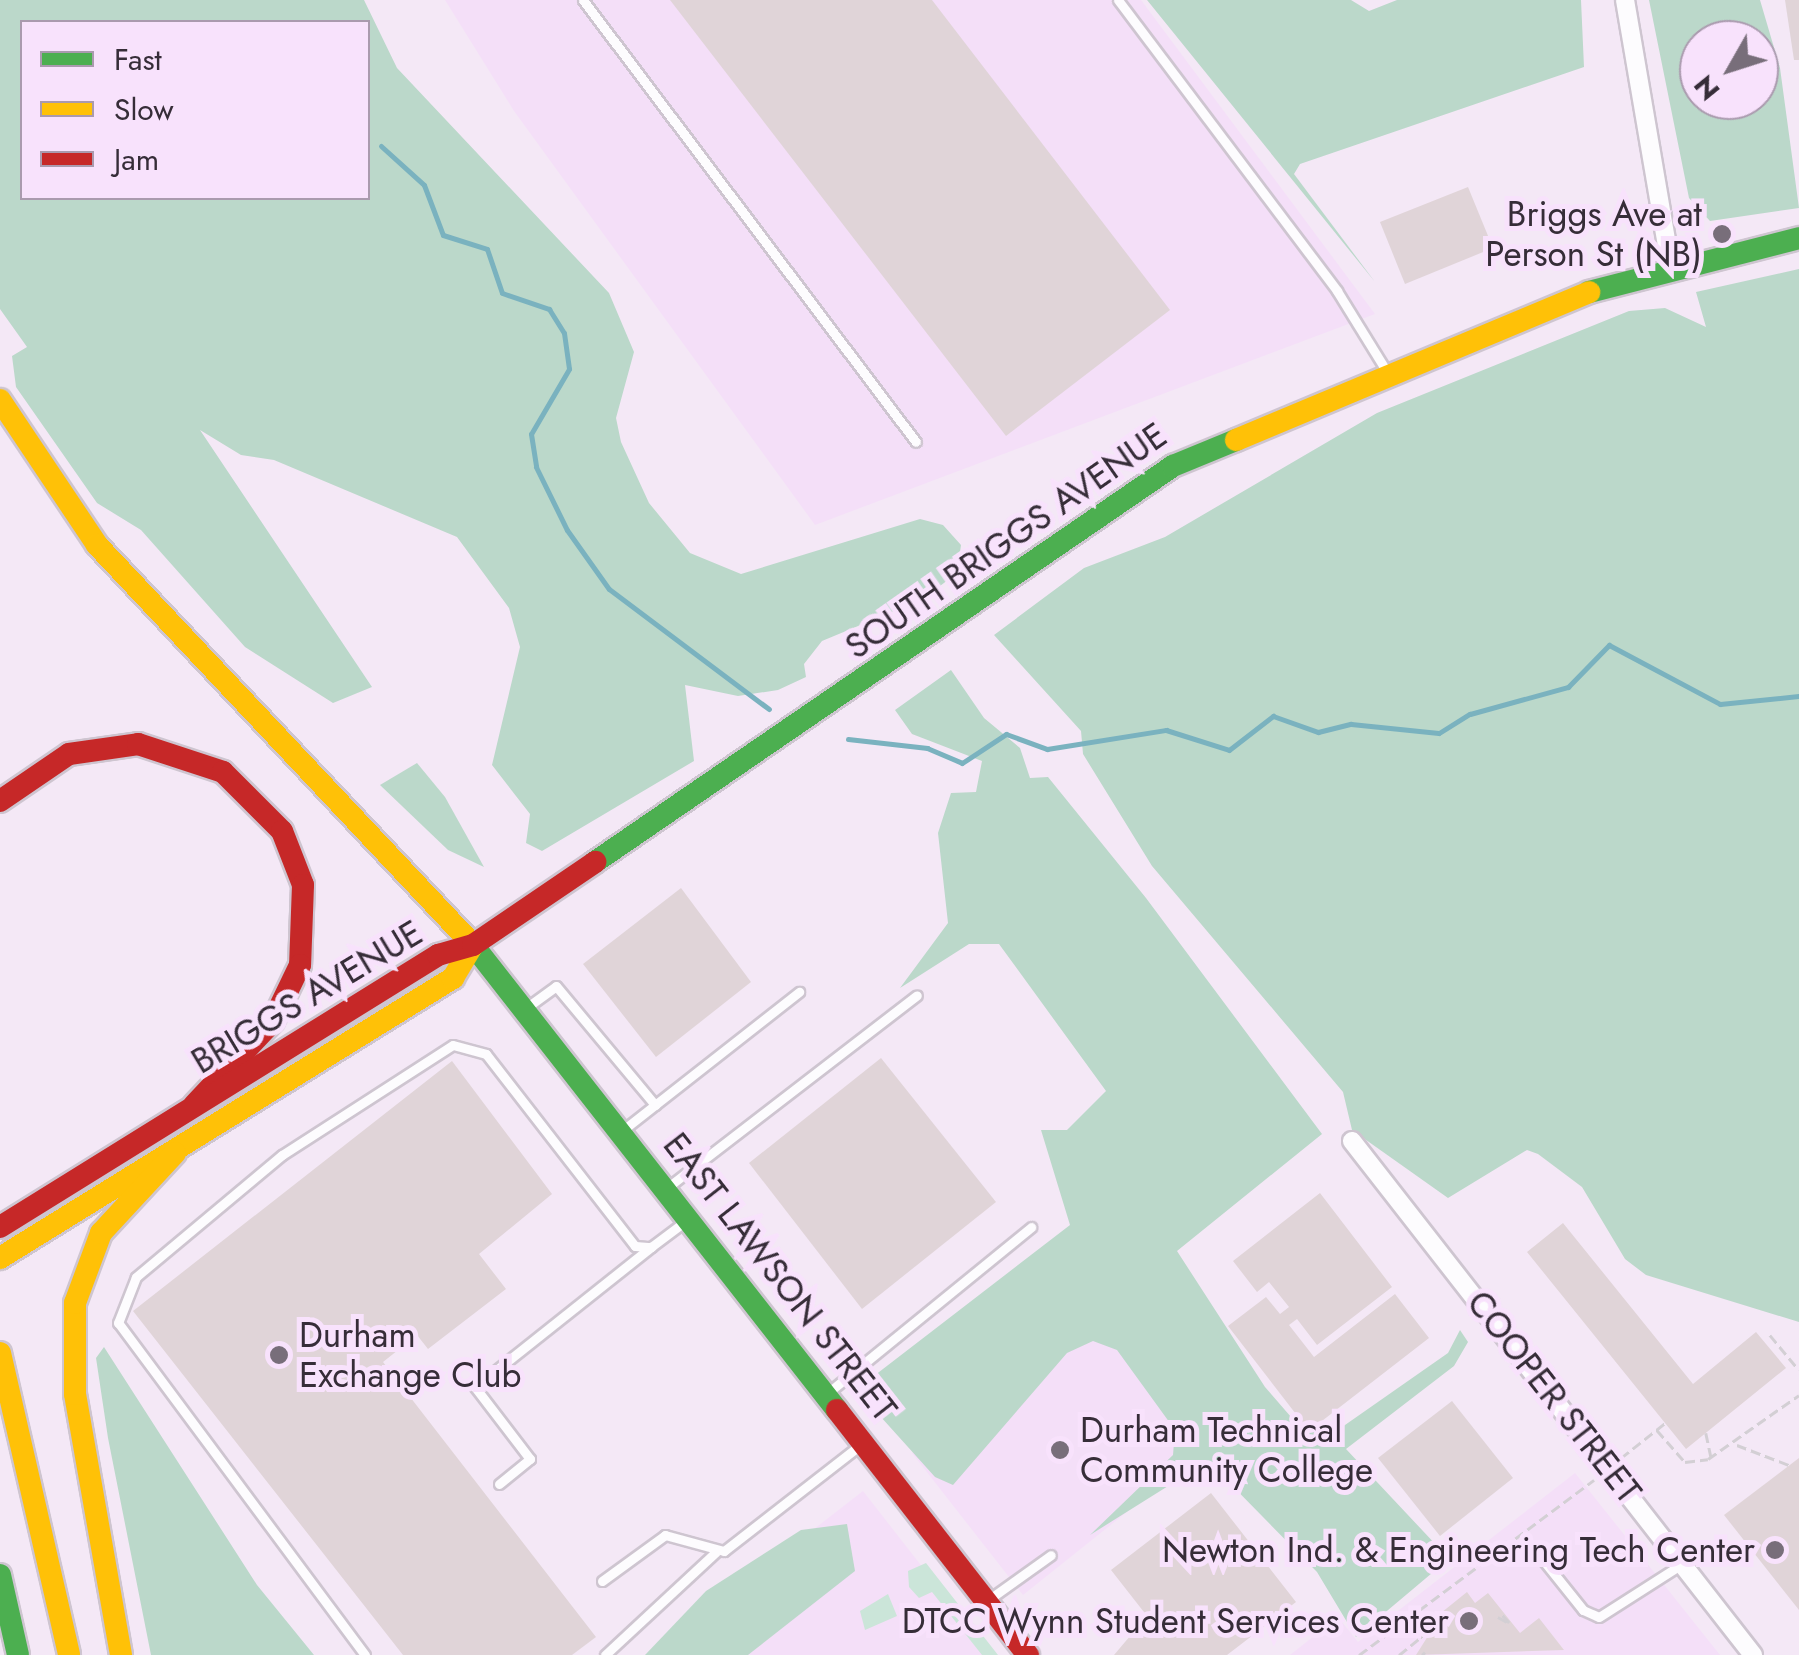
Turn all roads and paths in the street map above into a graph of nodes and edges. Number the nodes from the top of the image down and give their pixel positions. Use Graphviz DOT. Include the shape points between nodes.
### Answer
graph roads {
  1 [pos="583,0"];
  2 [pos="1118,0"];
  3 [pos="1625,0"];
  4 [pos="1799,238"];
  5 [pos="1670,264"];
  6 [pos="1386,372"];
  7 [pos="0,400"];
  8 [pos="916,442"];
  9 [pos="0,801"];
  10 [pos="473,945"];
  11 [pos="799,992"];
  12 [pos="918,994"];
  13 [pos="524,1010"];
  14 [pos="194,1104"];
  15 [pos="655,1105"];
  16 [pos="621,1132"];
  17 [pos="1352,1141"];
  18 [pos="175,1153"];
  19 [pos="666,1188"];
  20 [pos="690,1219"];
  21 [pos="0,1227"];
  22 [pos="1031,1227"];
  23 [pos="650,1247"];
  24 [pos="0,1258"];
  25 [pos="1770,1336"];
  26 [pos="0,1353"];
  27 [pos="1799,1370"];
  28 [pos="827,1394"];
  29 [pos="1799,1395"];
  30 [pos="1665,1423"];
  31 [pos="1657,1430"];
  32 [pos="1706,1433"];
  33 [pos="864,1442"];
  34 [pos="1735,1444"];
  35 [pos="1712,1458"];
  36 [pos="1620,1460"];
  37 [pos="1788,1466"];
  38 [pos="1602,1474"];
  39 [pos="499,1484"];
  40 [pos="718,1550"];
  41 [pos="1535,1550"];
  42 [pos="1052,1555"];
  43 [pos="1682,1564"];
  44 [pos="0,1575"];
  45 [pos="602,1581"];
  46 [pos="986,1602"];
  47 [pos="1402,1621"];
  48 [pos="18,1655"];
  49 [pos="69,1655"];
  50 [pos="121,1655"];
  51 [pos="365,1655"];
  52 [pos="605,1655"];
  53 [pos="1028,1655"];
  54 [pos="1359,1655"];
  55 [pos="1399,1655"];
  56 [pos="1753,1655"];
  1 -- 8 [label="lane"];
  2 -- 6 [label="lane" via="1337,290"];
  3 -- 5 [label="street"];
  4 -- 5 [label="main road, SOUTH BRIGGS AVENUE"];
  5 -- 6 [label="main road, SOUTH BRIGGS AVENUE"];
  6 -- 10 [label="main road, SOUTH BRIGGS AVENUE" via="1247,428 1134,489"];
  7 -- 10 [label="main road, EAST LAWSON STREET" via="98,546"];
  9 -- 14 [label="main road" via="69,754 138,744 222,772 282,831 306,907 300,965 273,1022"];
  10 -- 13 [label="main road, EAST LAWSON STREET"];
  10 -- 14 [label="main road, BRIGGS AVENUE" via="438,955"];
  10 -- 18 [label="main road, BRIGGS AVENUE" via="453,978"];
  11 -- 15 [label="lane"];
  12 -- 19 [label="lane"];
  13 -- 15 [label="lane" via="556,986"];
  13 -- 16 [label="main road, EAST LAWSON STREET"];
  14 -- 21 [label="main road, BRIGGS AVENUE"];
  15 -- 16 [label="lane"];
  16 -- 19 [label="main road, EAST LAWSON STREET"];
  17 -- 43 [label="street, COOPER STREET"];
  18 -- 24 [label="main road, BRIGGS AVENUE"];
  18 -- 50 [label="main road" via="101,1233 75,1303 75,1394"];
  19 -- 20 [label="main road, EAST LAWSON STREET"];
  20 -- 23 [label="lane"];
  20 -- 28 [label="main road, EAST LAWSON STREET"];
  22 -- 28 [label="lane"];
  23 -- 39 [label="lane" via="475,1387 530,1459"];
  23 -- 51 [label="lane" via="625,1235 486,1054 438,1048 282,1155 136,1277 118,1323"];
  25 -- 27 [label="path"];
  26 -- 49 [label="main road"];
  28 -- 33 [label="main road, EAST LAWSON STREET"];
  29 -- 34 [label="path" via="1762,1414"];
  30 -- 31 [label="path"];
  31 -- 35 [label="path" via="1685,1462"];
  31 -- 36 [label="path"];
  32 -- 35 [label="path"];
  33 -- 40 [label="lane"];
  33 -- 46 [label="main road, EAST LAWSON STREET"];
  34 -- 35 [label="path"];
  34 -- 37 [label="path"];
  38 -- 47 [label="path"];
  40 -- 45 [label="lane" via="665,1534"];
  40 -- 52 [label="lane"];
  41 -- 43 [label="lane" via="1583,1610 1600,1617"];
  42 -- 46 [label="lane"];
  43 -- 56 [label="street, COOPER STREET"];
  44 -- 48 [label="main road"];
  46 -- 53 [label="main road, EAST LAWSON STREET"];
  47 -- 54 [label="path"];
  47 -- 55 [label="path" via="1423,1638"];
}
